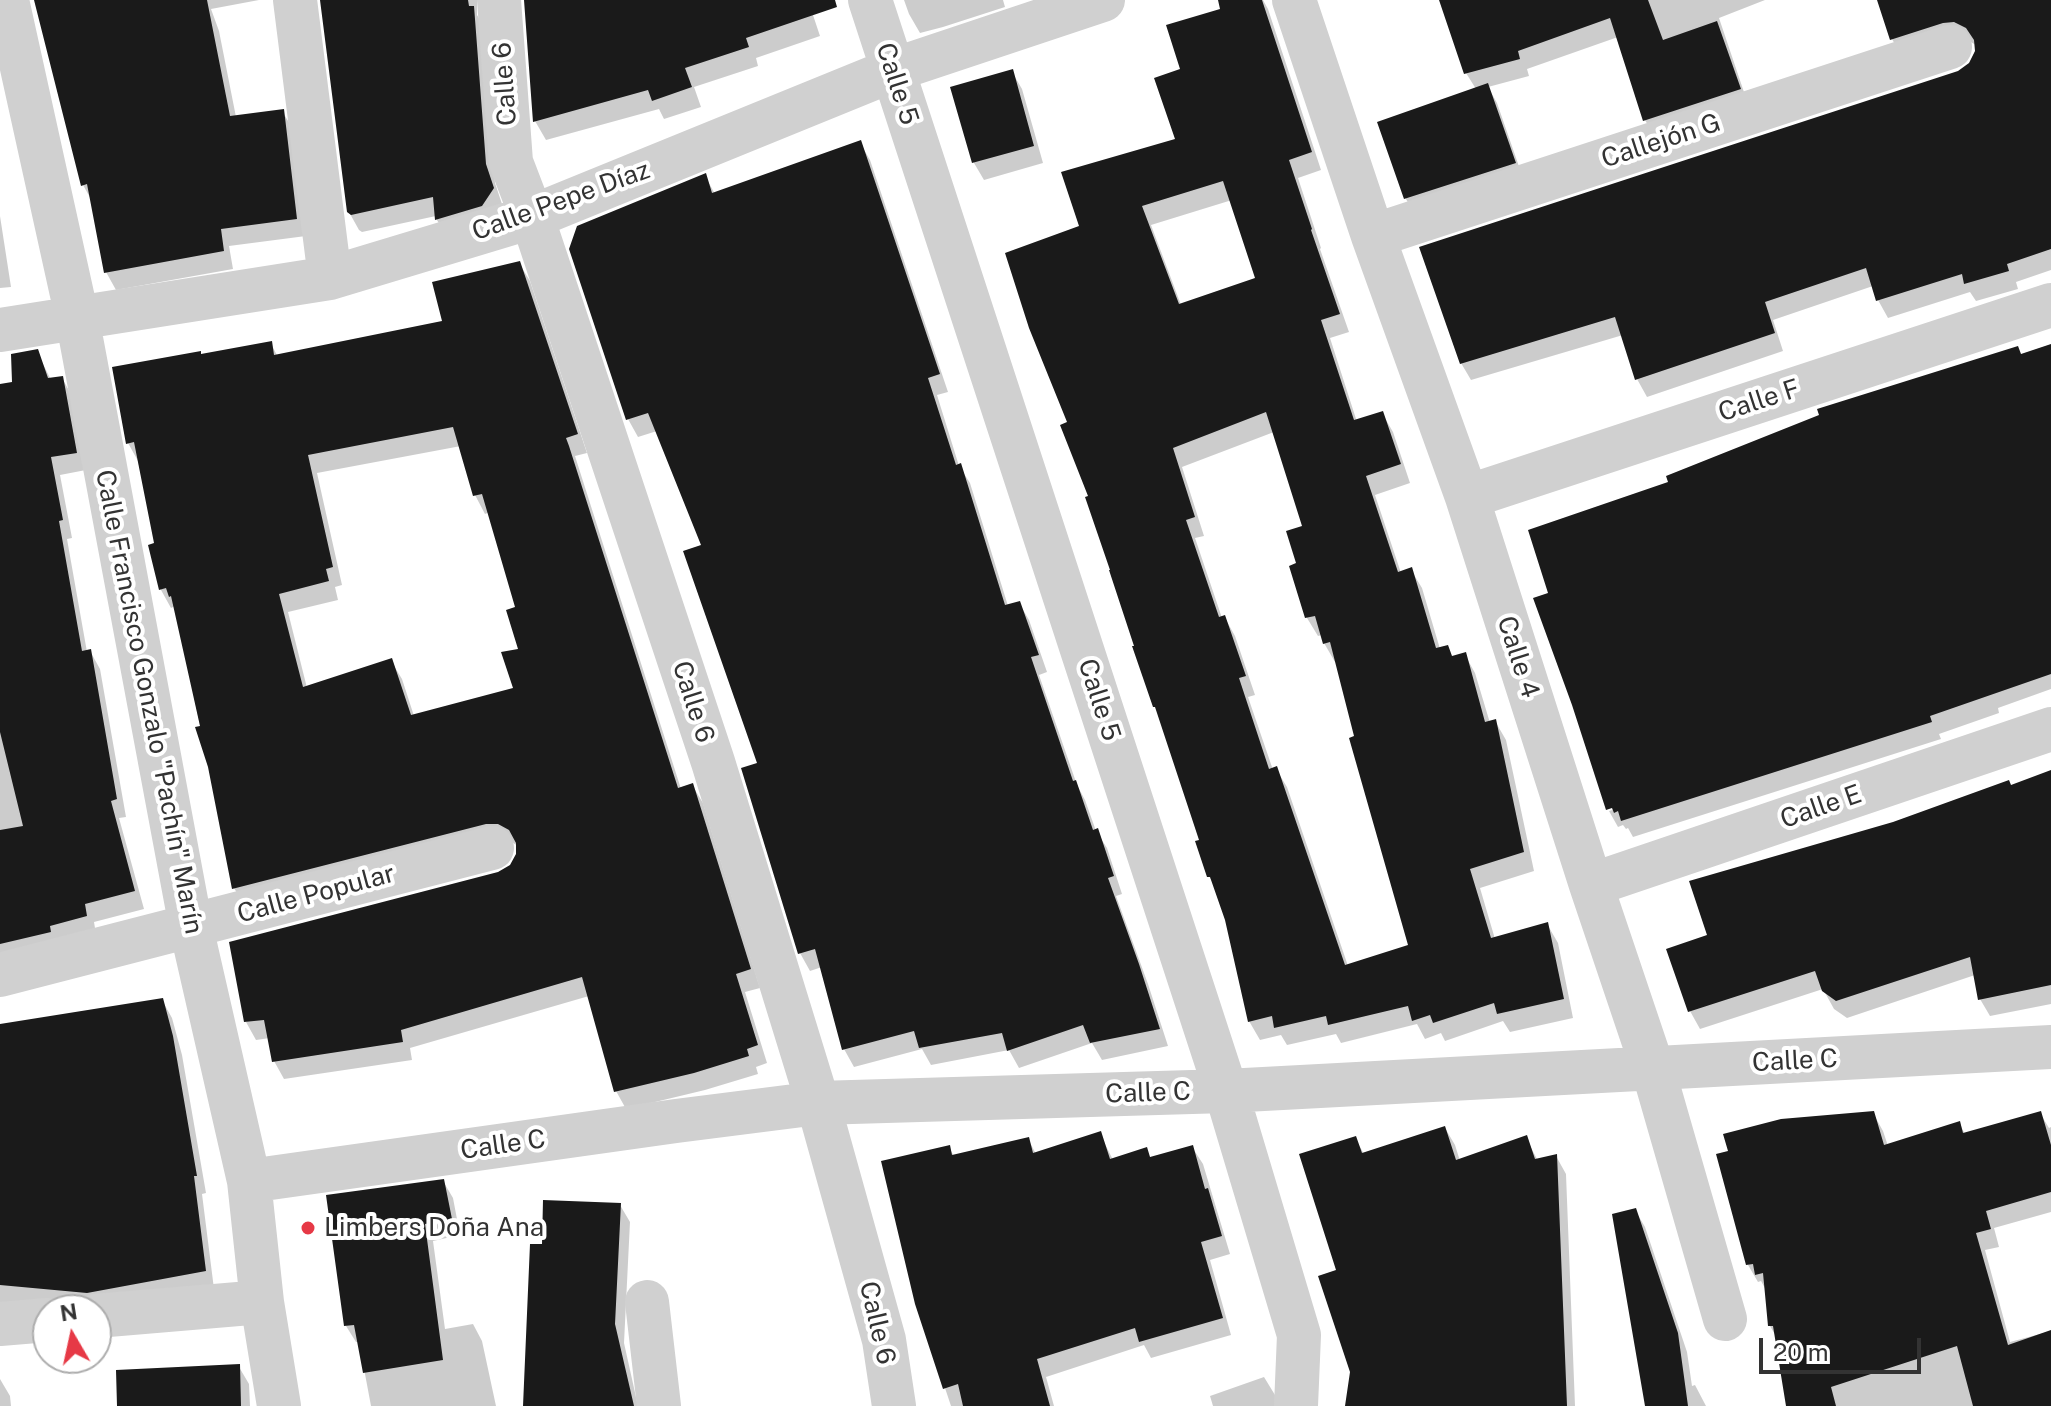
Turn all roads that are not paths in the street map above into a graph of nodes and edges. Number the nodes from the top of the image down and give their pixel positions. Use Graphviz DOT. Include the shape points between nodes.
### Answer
graph roads {
  1 [pos="7,0"];
  2 [pos="295,0"];
  3 [pos="499,0"];
  4 [pos="870,0"];
  5 [pos="1103,0"];
  6 [pos="1294,0"];
  7 [pos="1950,47"];
  8 [pos="893,70"];
  9 [pos="532,217"];
  10 [pos="1373,236"];
  11 [pos="330,278"];
  12 [pos="2051,305"];
  13 [pos="77,317"];
  14 [pos="0,330"];
  15 [pos="1467,497"];
  16 [pos="2051,729"];
  17 [pos="492,848"];
  18 [pos="1591,885"];
  19 [pos="191,927"];
  20 [pos="0,975"];
  21 [pos="2051,1047"];
  22 [pos="1653,1069"];
  23 [pos="1226,1091"];
  24 [pos="818,1103"];
  25 [pos="249,1181"];
  26 [pos="262,1302"];
  27 [pos="647,1302"];
  28 [pos="112,1315"];
  29 [pos="1725,1319"];
  30 [pos="32,1321"];
  31 [pos="0,1324"];
  32 [pos="279,1406"];
  33 [pos="659,1406"];
  34 [pos="894,1406"];
  35 [pos="1296,1406"];
  1 -- 13 [label="street, Calle Francisco Gonzalo \"Pachín\" Marín"];
  2 -- 11 [label="street"];
  3 -- 9 [label="street, Calle 6" via="511,162"];
  4 -- 8 [label="street, Calle 5"];
  5 -- 8 [label="street, Calle Pepe Díaz"];
  6 -- 10 [label="street, Calle 4"];
  7 -- 10 [label="street, Callejón G"];
  8 -- 9 [label="street, Calle Pepe Díaz"];
  8 -- 23 [label="street, Calle 5"];
  9 -- 11 [label="street, Calle Pepe Díaz"];
  9 -- 24 [label="street, Calle 6" via="713,762"];
  10 -- 15 [label="street, Calle 4"];
  11 -- 13 [label="street, Calle Pepe Díaz"];
  12 -- 15 [label="street, Calle F"];
  13 -- 14 [label="street, Calle Pepe Díaz"];
  13 -- 19 [label="street, Calle Francisco Gonzalo \"Pachín\" Marín"];
  15 -- 18 [label="street, Calle 4"];
  16 -- 18 [label="street, Calle E"];
  17 -- 19 [label="street, Calle Popular"];
  18 -- 22 [label="street, Calle 4"];
  19 -- 20 [label="street, Calle Popular"];
  19 -- 25 [label="street, Calle Francisco Gonzalo \"Pachín\" Marín"];
  21 -- 22 [label="street, Calle C"];
  22 -- 23 [label="street, Calle C"];
  22 -- 29 [label="street, Calle 4"];
  23 -- 24 [label="street, Calle C"];
  23 -- 35 [label="street, Calle 5" via="1299,1335"];
  24 -- 25 [label="street, Calle C"];
  24 -- 34 [label="street, Calle 6" via="884,1340"];
  25 -- 26 [label="street, Calle Francisco Gonzalo \"Pachín\" Marín"];
  26 -- 28 [label="street"];
  26 -- 32 [label="street, Calle Francisco Gonzalo \"Pachín\" Marín"];
  27 -- 33 [label="street"];
  30 -- 31 [label="street"];
}
